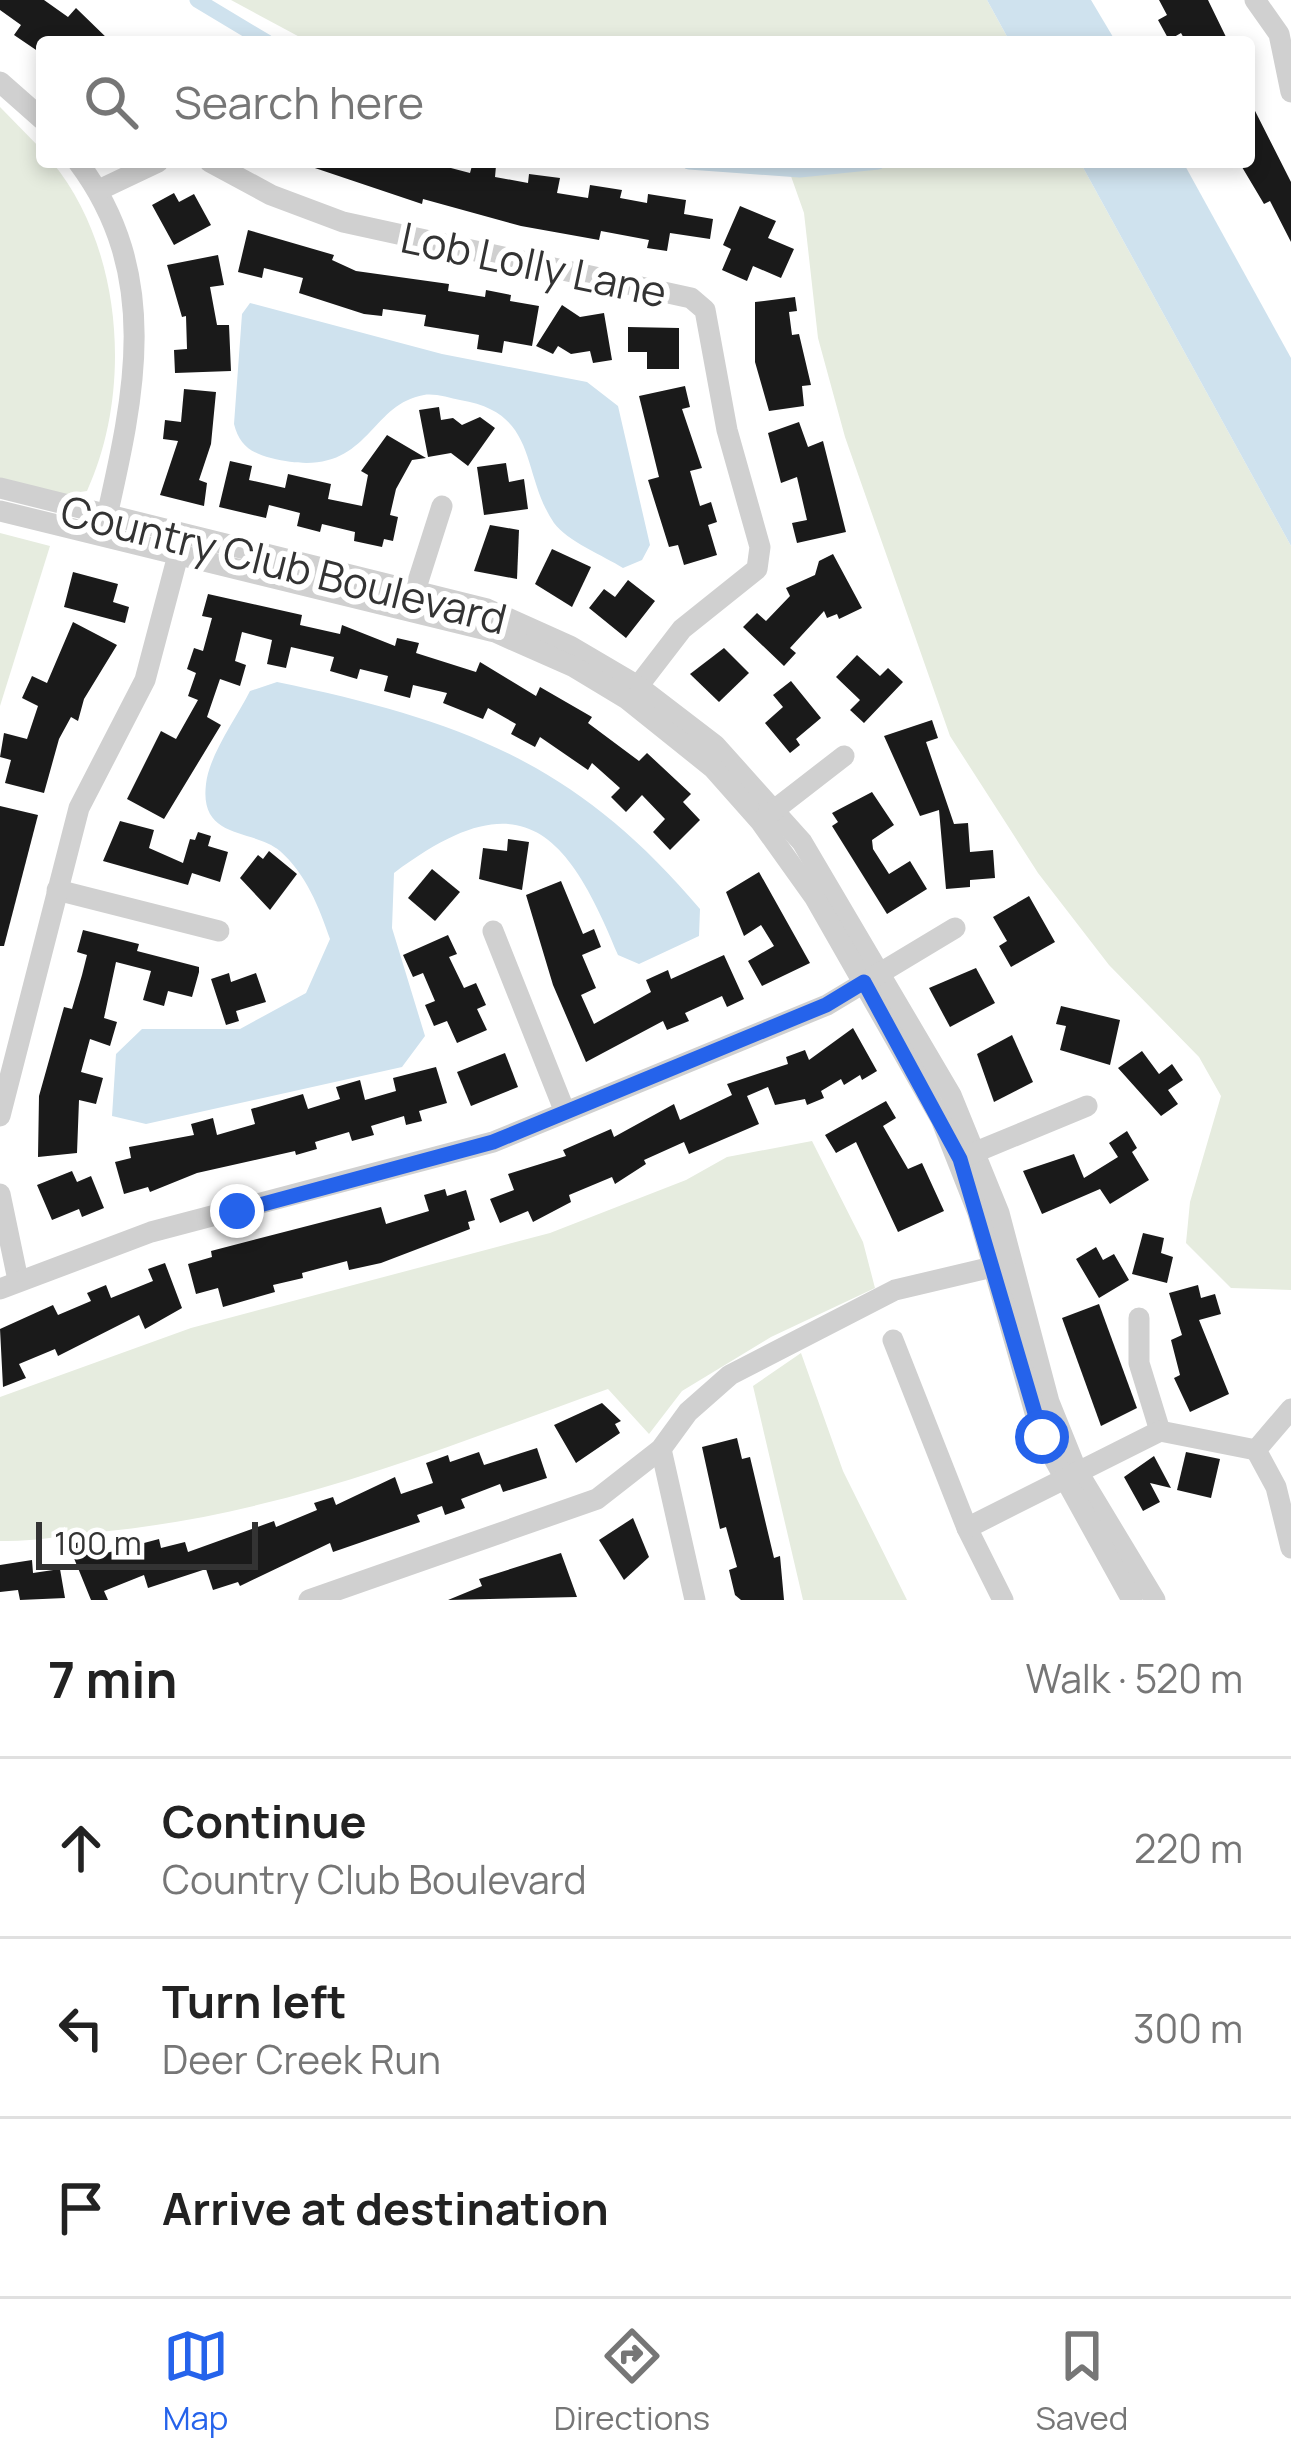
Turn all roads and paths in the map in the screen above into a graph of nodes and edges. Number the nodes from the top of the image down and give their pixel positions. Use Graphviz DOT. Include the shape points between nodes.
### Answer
graph roads {
  1 [pos="1255,0"];
  2 [pos="1285,24"];
  3 [pos="0,82"];
  4 [pos="1291,92"];
  5 [pos="36,114"];
  6 [pos="82,168"];
  7 [pos="145,168"];
  8 [pos="221,168"];
  9 [pos="99,190"];
  10 [pos="0,488"];
  11 [pos="442,506"];
  12 [pos="0,512"];
  13 [pos="104,527"];
  14 [pos="181,544"];
  15 [pos="413,598"];
  16 [pos="633,693"];
  17 [pos="844,757"];
  18 [pos="768,816"];
  19 [pos="56,890"];
  20 [pos="956,928"];
  21 [pos="219,931"];
  22 [pos="493,931"];
  23 [pos="871,977"];
  24 [pos="1088,1106"];
  25 [pos="565,1112"];
  26 [pos="0,1116"];
  27 [pos="969,1155"];
  28 [pos="0,1194"];
  29 [pos="1002,1265"];
  30 [pos="9,1284"];
  31 [pos="1138,1318"];
  32 [pos="893,1340"];
  33 [pos="1291,1409"];
  34 [pos="1160,1431"];
  35 [pos="661,1449"];
  36 [pos="1256,1450"];
  37 [pos="1070,1474"];
  38 [pos="967,1528"];
  39 [pos="1291,1548"];
  40 [pos="309,1600"];
  41 [pos="695,1600"];
  42 [pos="1003,1600"];
  43 [pos="1132,1600"];
  44 [pos="1155,1600"];
  1 -- 2 [label="street"];
  2 -- 4 [label="street"];
  3 -- 5 [label="street"];
  6 -- 9 [label="street"];
  7 -- 9 [label="street"];
  8 -- 16 [label="street, Lob Lolly Lane" via="343,221 691,298 705,310 760,547 757,568 682,629"];
  9 -- 13 [label="street" via="134,292 137,365"];
  10 -- 13 [label="street, Country Club Boulevard"];
  11 -- 15 [label="street"];
  12 -- 13 [label="street, Country Club Boulevard"];
  13 -- 14 [label="street, Country Club Boulevard"];
  14 -- 15 [label="street, Country Club Boulevard"];
  14 -- 19 [label="street" via="145,680 96,766"];
  15 -- 16 [label="street, Country Club Boulevard" via="518,622"];
  16 -- 18 [label="street, Country Club Boulevard" via="715,745"];
  17 -- 18 [label="street"];
  18 -- 23 [label="street, Country Club Boulevard"];
  19 -- 21 [label="street"];
  19 -- 26 [label="street"];
  20 -- 23 [label="street"];
  22 -- 25 [label="street"];
  23 -- 25 [label="street" via="826,1005"];
  23 -- 27 [label="street, Country Club Boulevard"];
  24 -- 27 [label="street"];
  25 -- 30 [label="street" via="493,1142 151,1232"];
  27 -- 29 [label="street, Country Club Boulevard"];
  28 -- 30 [label="street"];
  29 -- 35 [label="street" via="895,1290 730,1375"];
  29 -- 37 [label="street, Country Club Boulevard" via="1027,1397"];
  31 -- 34 [label="street" via="1139,1363"];
  32 -- 38 [label="street"];
  33 -- 36 [label="street"];
  34 -- 36 [label="street"];
  34 -- 37 [label="street"];
  35 -- 40 [label="street" via="597,1499"];
  35 -- 41 [label="street"];
  36 -- 39 [label="street" via="1276,1486"];
  37 -- 38 [label="street"];
  37 -- 43 [label="street, Country Club Boulevard"];
  37 -- 44 [label="street, Country Club Boulevard"];
  38 -- 42 [label="street"];
}
